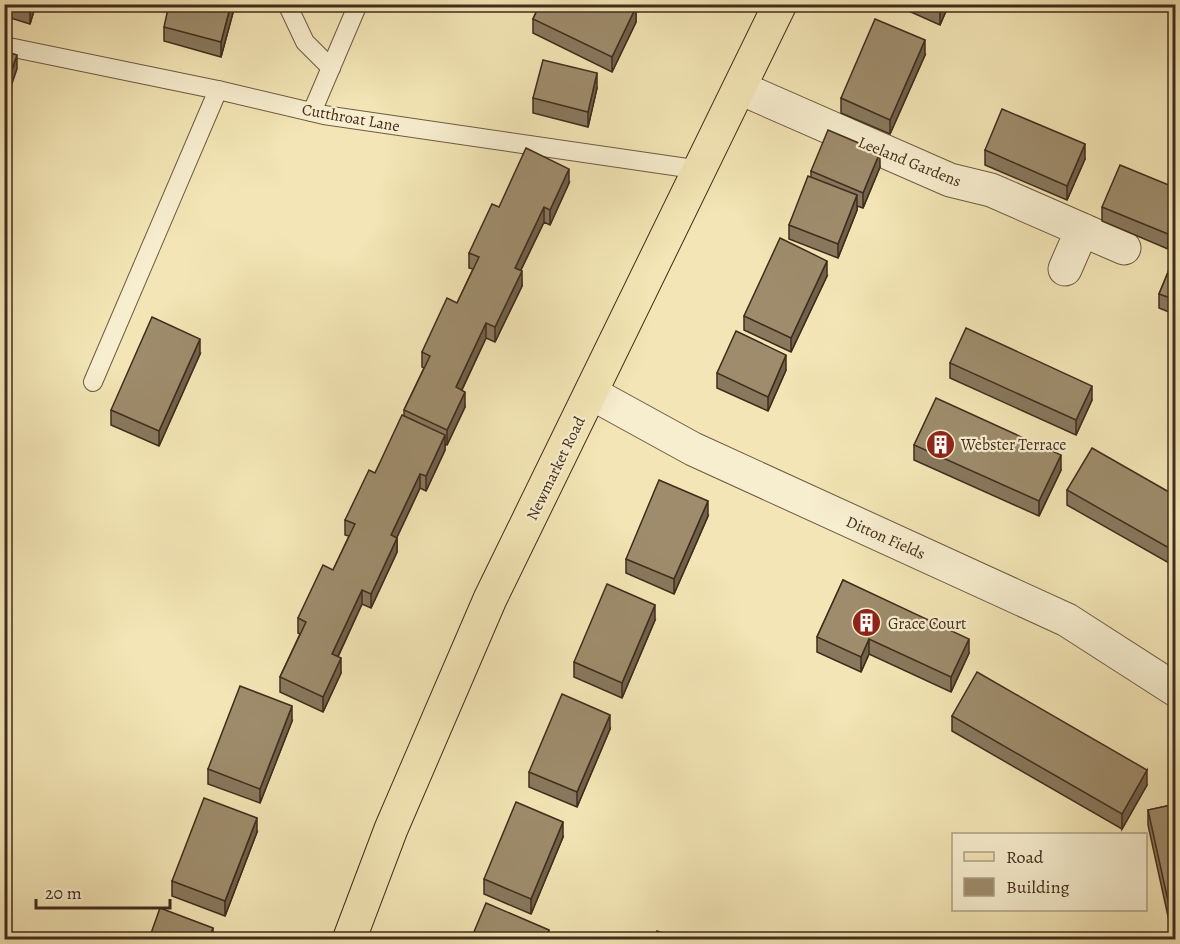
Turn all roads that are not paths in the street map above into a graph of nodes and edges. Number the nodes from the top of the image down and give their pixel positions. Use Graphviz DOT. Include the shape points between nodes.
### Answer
graph roads {
  1 [pos="287,4"];
  2 [pos="358,4"];
  3 [pos="780,4"];
  4 [pos="4,46"];
  5 [pos="331,69"];
  6 [pos="740,88"];
  7 [pos="218,90"];
  8 [pos="312,112"];
  9 [pos="701,170"];
  10 [pos="1082,230"];
  11 [pos="1124,248"];
  12 [pos="1065,269"];
  13 [pos="93,382"];
  14 [pos="591,393"];
  15 [pos="1176,690"];
  16 [pos="349,939"];
  1 -- 5 [label="lane" via="305,42"];
  2 -- 5 [label="lane"];
  3 -- 6 [label="main road, Newmarket Road"];
  4 -- 7 [label="lane, Cutthroat Lane"];
  5 -- 8 [label="lane"];
  6 -- 9 [label="main road, Newmarket Road"];
  6 -- 10 [label="street, Leeland Gardens" via="950,180 991,190"];
  7 -- 8 [label="lane, Cutthroat Lane"];
  7 -- 13 [label="lane"];
  8 -- 9 [label="lane, Cutthroat Lane"];
  9 -- 14 [label="main road, Newmarket Road"];
  10 -- 11 [label="street, Leeland Gardens"];
  10 -- 12 [label="street"];
  14 -- 15 [label="street, Ditton Fields" via="693,449 1067,620"];
  14 -- 16 [label="main road, Newmarket Road" via="490,599 391,829"];
}
